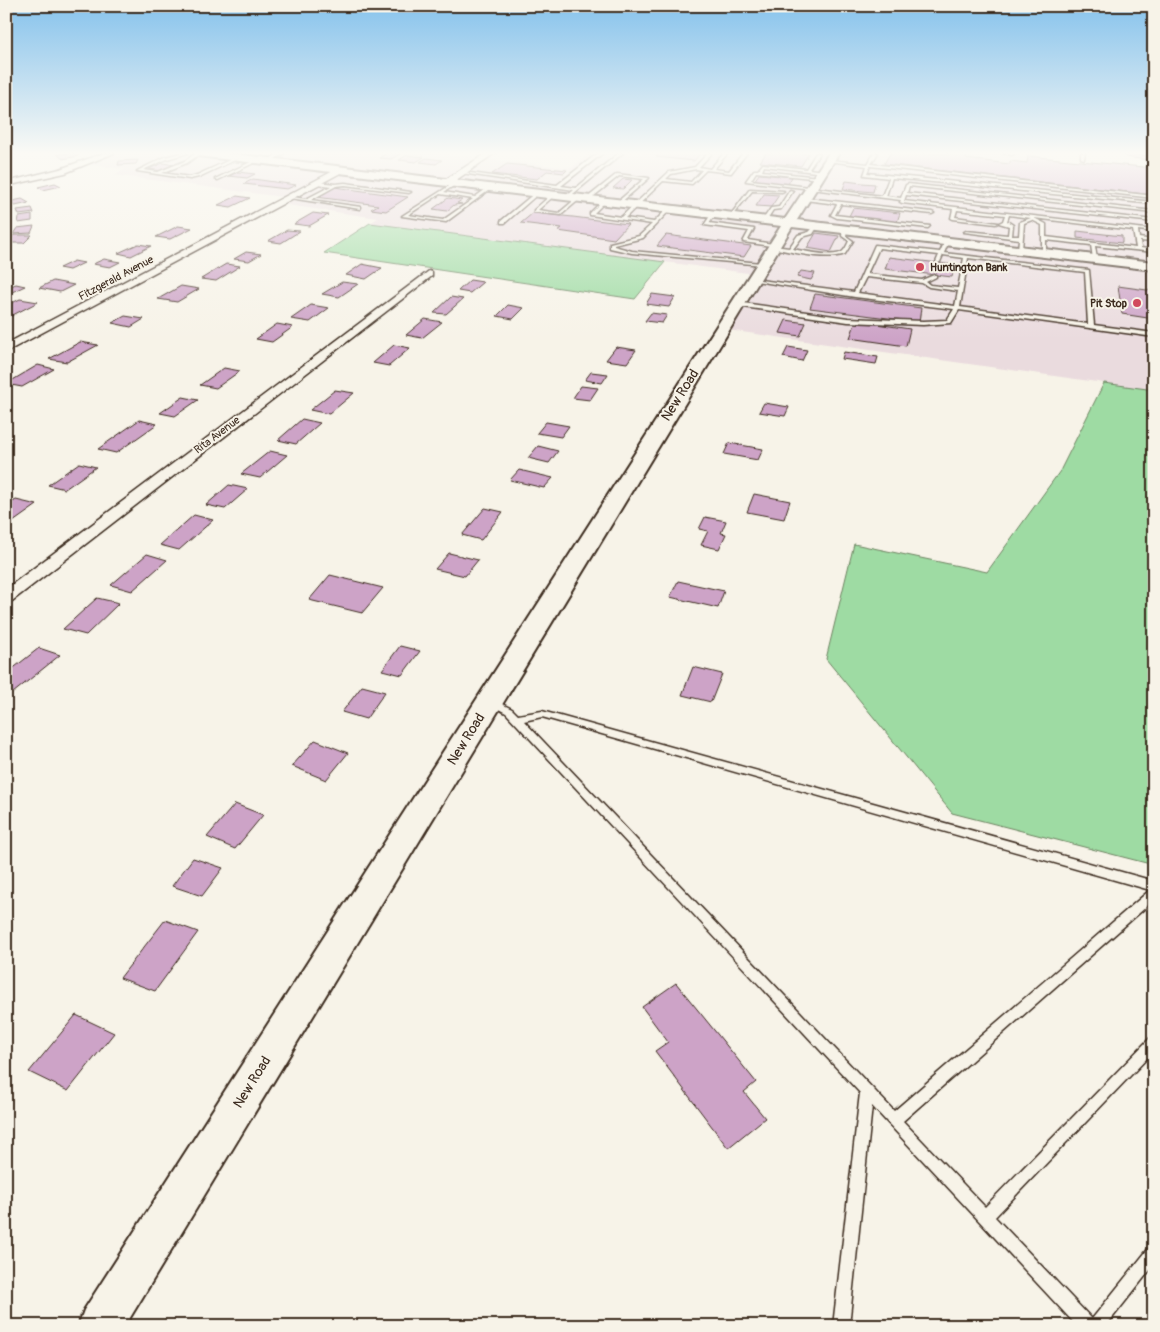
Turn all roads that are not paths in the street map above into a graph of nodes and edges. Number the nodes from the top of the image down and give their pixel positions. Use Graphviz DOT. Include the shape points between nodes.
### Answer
graph roads {
  1 [pos="259,215"];
  2 [pos="405,215"];
  3 [pos="445,215"];
  4 [pos="452,215"];
  5 [pos="511,215"];
  6 [pos="600,215"];
  7 [pos="625,215"];
  8 [pos="663,215"];
  9 [pos="712,215"];
  10 [pos="723,215"];
  11 [pos="773,215"];
  12 [pos="795,215"];
  13 [pos="833,215"];
  14 [pos="931,215"];
  15 [pos="954,215"];
  16 [pos="1007,215"];
  17 [pos="1014,215"];
  18 [pos="1100,215"];
  19 [pos="730,216"];
  20 [pos="622,218"];
  21 [pos="1032,218"];
  22 [pos="438,220"];
  23 [pos="1154,221"];
  24 [pos="503,222"];
  25 [pos="1005,222"];
  26 [pos="655,223"];
  27 [pos="996,223"];
  28 [pos="1135,228"];
  29 [pos="845,229"];
  30 [pos="1154,230"];
  31 [pos="966,232"];
  32 [pos="927,233"];
  33 [pos="994,235"];
  34 [pos="1010,237"];
  35 [pos="1044,238"];
  36 [pos="1137,239"];
  37 [pos="1154,240"];
  38 [pos="948,241"];
  39 [pos="777,244"];
  40 [pos="1093,244"];
  41 [pos="1020,245"];
  42 [pos="1139,249"];
  43 [pos="1154,251"];
  44 [pos="942,254"];
  45 [pos="966,256"];
  46 [pos="1040,257"];
  47 [pos="1095,260"];
  48 [pos="938,262"];
  49 [pos="1154,266"];
  50 [pos="429,274"];
  51 [pos="864,275"];
  52 [pos="934,276"];
  53 [pos="922,282"];
  54 [pos="960,290"];
  55 [pos="854,295"];
  56 [pos="736,304"];
  57 [pos="958,309"];
  58 [pos="1091,327"];
  59 [pos="1154,335"];
  60 [pos="6,349"];
  61 [pos="6,597"];
  62 [pos="489,701"];
  63 [pos="516,719"];
  64 [pos="1154,886"];
  65 [pos="1154,893"];
  66 [pos="1154,1042"];
  67 [pos="868,1092"];
  68 [pos="894,1120"];
  69 [pos="985,1216"];
  70 [pos="1154,1253"];
  71 [pos="100,1326"];
  72 [pos="841,1326"];
  73 [pos="1088,1326"];
  74 [pos="1096,1326"];
  1 -- 60 [label="street, Fitzgerald Avenue"];
  2 -- 22 [label="lane"];
  3 -- 22 [label="lane"];
  4 -- 22 [label="lane" via="444,221"];
  5 -- 24 [label="lane"];
  6 -- 20 [label="lane"];
  7 -- 20 [label="lane"];
  8 -- 26 [label="lane"];
  9 -- 39 [label="lane" via="706,224 752,230 745,241"];
  10 -- 19 [label="street"];
  11 -- 39 [label="lane"];
  12 -- 39 [label="street, New Road"];
  13 -- 32 [label="lane"];
  14 -- 32 [label="lane"];
  15 -- 27 [label="lane" via="953,218"];
  16 -- 25 [label="lane"];
  17 -- 21 [label="lane"];
  18 -- 23 [label="lane"];
  19 -- 39 [label="street"];
  20 -- 26 [label="lane"];
  21 -- 28 [label="lane"];
  21 -- 35 [label="lane" via="1044,224"];
  21 -- 41 [label="lane" via="1022,222"];
  25 -- 27 [label="lane"];
  25 -- 34 [label="lane" via="1012,225"];
  26 -- 39 [label="lane" via="641,236 621,240 612,244 612,248 632,252"];
  27 -- 33 [label="lane"];
  28 -- 30 [label="lane"];
  28 -- 36 [label="lane"];
  29 -- 32 [label="street"];
  29 -- 39 [label="street"];
  29 -- 39 [label="lane" via="844,236 850,241 843,254"];
  31 -- 33 [label="lane"];
  32 -- 38 [label="street"];
  33 -- 34 [label="lane"];
  34 -- 41 [label="lane"];
  35 -- 40 [label="lane"];
  35 -- 46 [label="lane"];
  36 -- 37 [label="lane"];
  36 -- 42 [label="lane"];
  38 -- 41 [label="street"];
  38 -- 44 [label="lane"];
  39 -- 55 [label="lane"];
  39 -- 56 [label="street, New Road"];
  40 -- 42 [label="lane"];
  40 -- 47 [label="lane"];
  41 -- 46 [label="street"];
  42 -- 43 [label="lane"];
  44 -- 45 [label="lane"];
  44 -- 48 [label="lane"];
  44 -- 51 [label="lane" via="877,246"];
  45 -- 46 [label="lane"];
  45 -- 54 [label="lane"];
  46 -- 47 [label="street"];
  46 -- 58 [label="lane" via="1086,271"];
  47 -- 49 [label="street"];
  50 -- 61 [label="street, Rita Avenue"];
  51 -- 53 [label="lane"];
  51 -- 55 [label="lane"];
  52 -- 53 [label="lane"];
  53 -- 54 [label="lane"];
  54 -- 57 [label="lane"];
  55 -- 57 [label="lane"];
  56 -- 57 [label="lane" via="848,320 935,324 948,322"];
  56 -- 62 [label="street, New Road"];
  57 -- 58 [label="lane"];
  58 -- 59 [label="lane"];
  62 -- 63 [label="lane" via="509,711"];
  62 -- 71 [label="street, New Road"];
  63 -- 64 [label="lane" via="542,714"];
  63 -- 67 [label="lane"];
  65 -- 68 [label="lane"];
  66 -- 69 [label="lane"];
  67 -- 68 [label="lane"];
  67 -- 72 [label="lane"];
  68 -- 69 [label="lane"];
  69 -- 73 [label="lane"];
  70 -- 74 [label="lane"];
}
